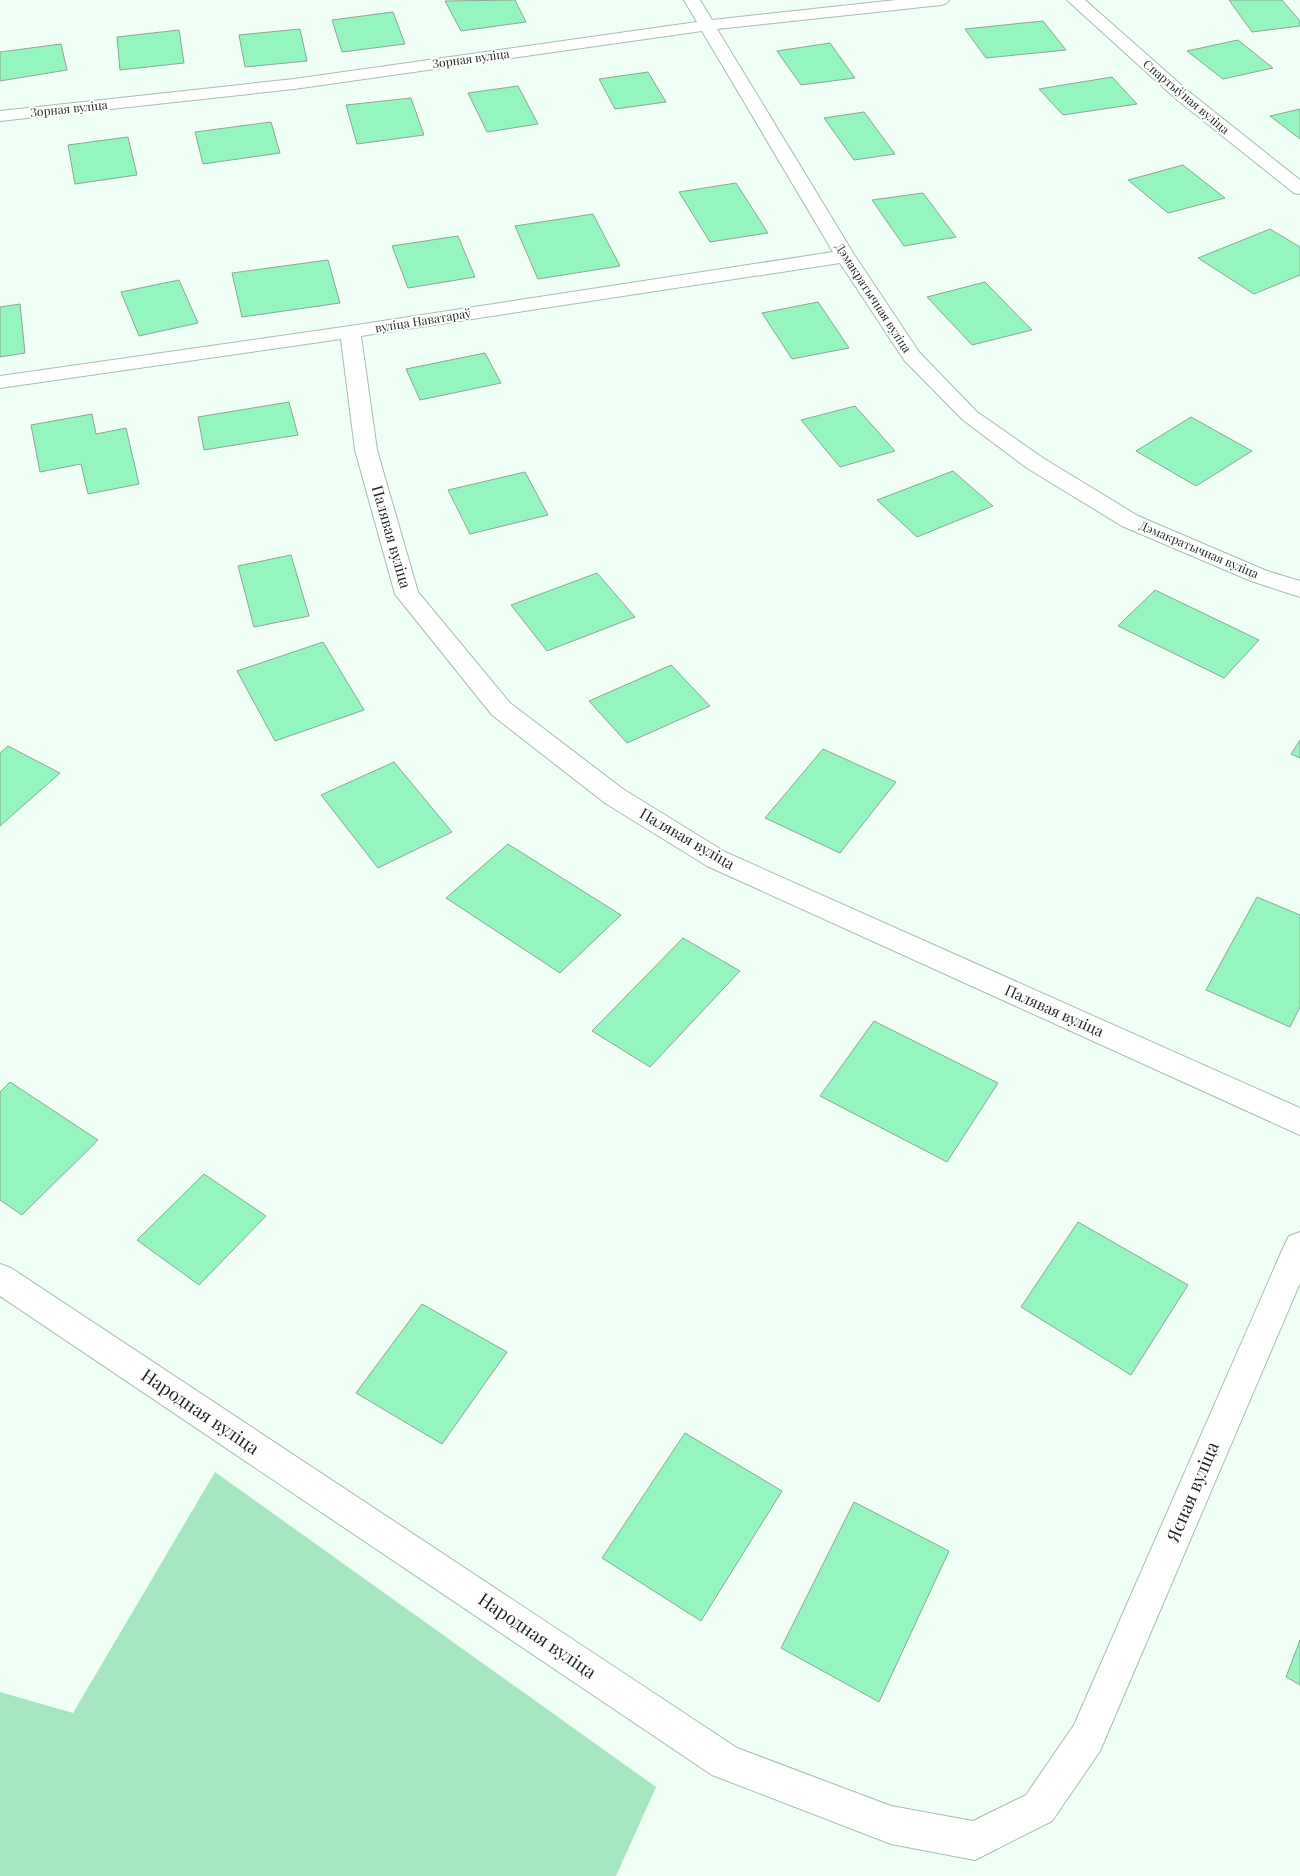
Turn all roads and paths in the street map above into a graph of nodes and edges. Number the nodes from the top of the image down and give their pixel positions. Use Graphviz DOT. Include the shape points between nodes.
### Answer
graph roads {
  1 [pos="692,0"];
  2 [pos="941,0"];
  3 [pos="1075,0"];
  4 [pos="708,25"];
  5 [pos="0,116"];
  6 [pos="1300,189"];
  7 [pos="845,256"];
  8 [pos="350,332"];
  9 [pos="0,382"];
  10 [pos="1300,589"];
  11 [pos="1300,1122"];
  12 [pos="1300,1246"];
  13 [pos="0,1278"];
  14 [pos="1087,1738"];
  1 -- 4 [label="street, Дэмакратычная вуліца"];
  2 -- 4 [label="street, Зорная вуліца"];
  3 -- 6 [label="street, Спартыўная вуліца" via="1182,95"];
  4 -- 5 [label="street, Зорная вуліца" via="294,84"];
  4 -- 7 [label="street, Дэмакратычная вуліца"];
  7 -- 8 [label="street, вуліца Наватараў"];
  7 -- 10 [label="street, Дэмакратычная вуліца" via="911,356 970,416 1035,463 1130,521 1260,576"];
  8 -- 9 [label="street, вуліца Наватараў"];
  8 -- 11 [label="street, Палявая вуліца" via="366,450 407,594 501,709 614,796 716,859"];
  12 -- 14 [label="street, Ясная вуліца"];
  13 -- 14 [label="street, Народная вуліца" via="725,1762 891,1825 975,1842 1039,1808"];
}
